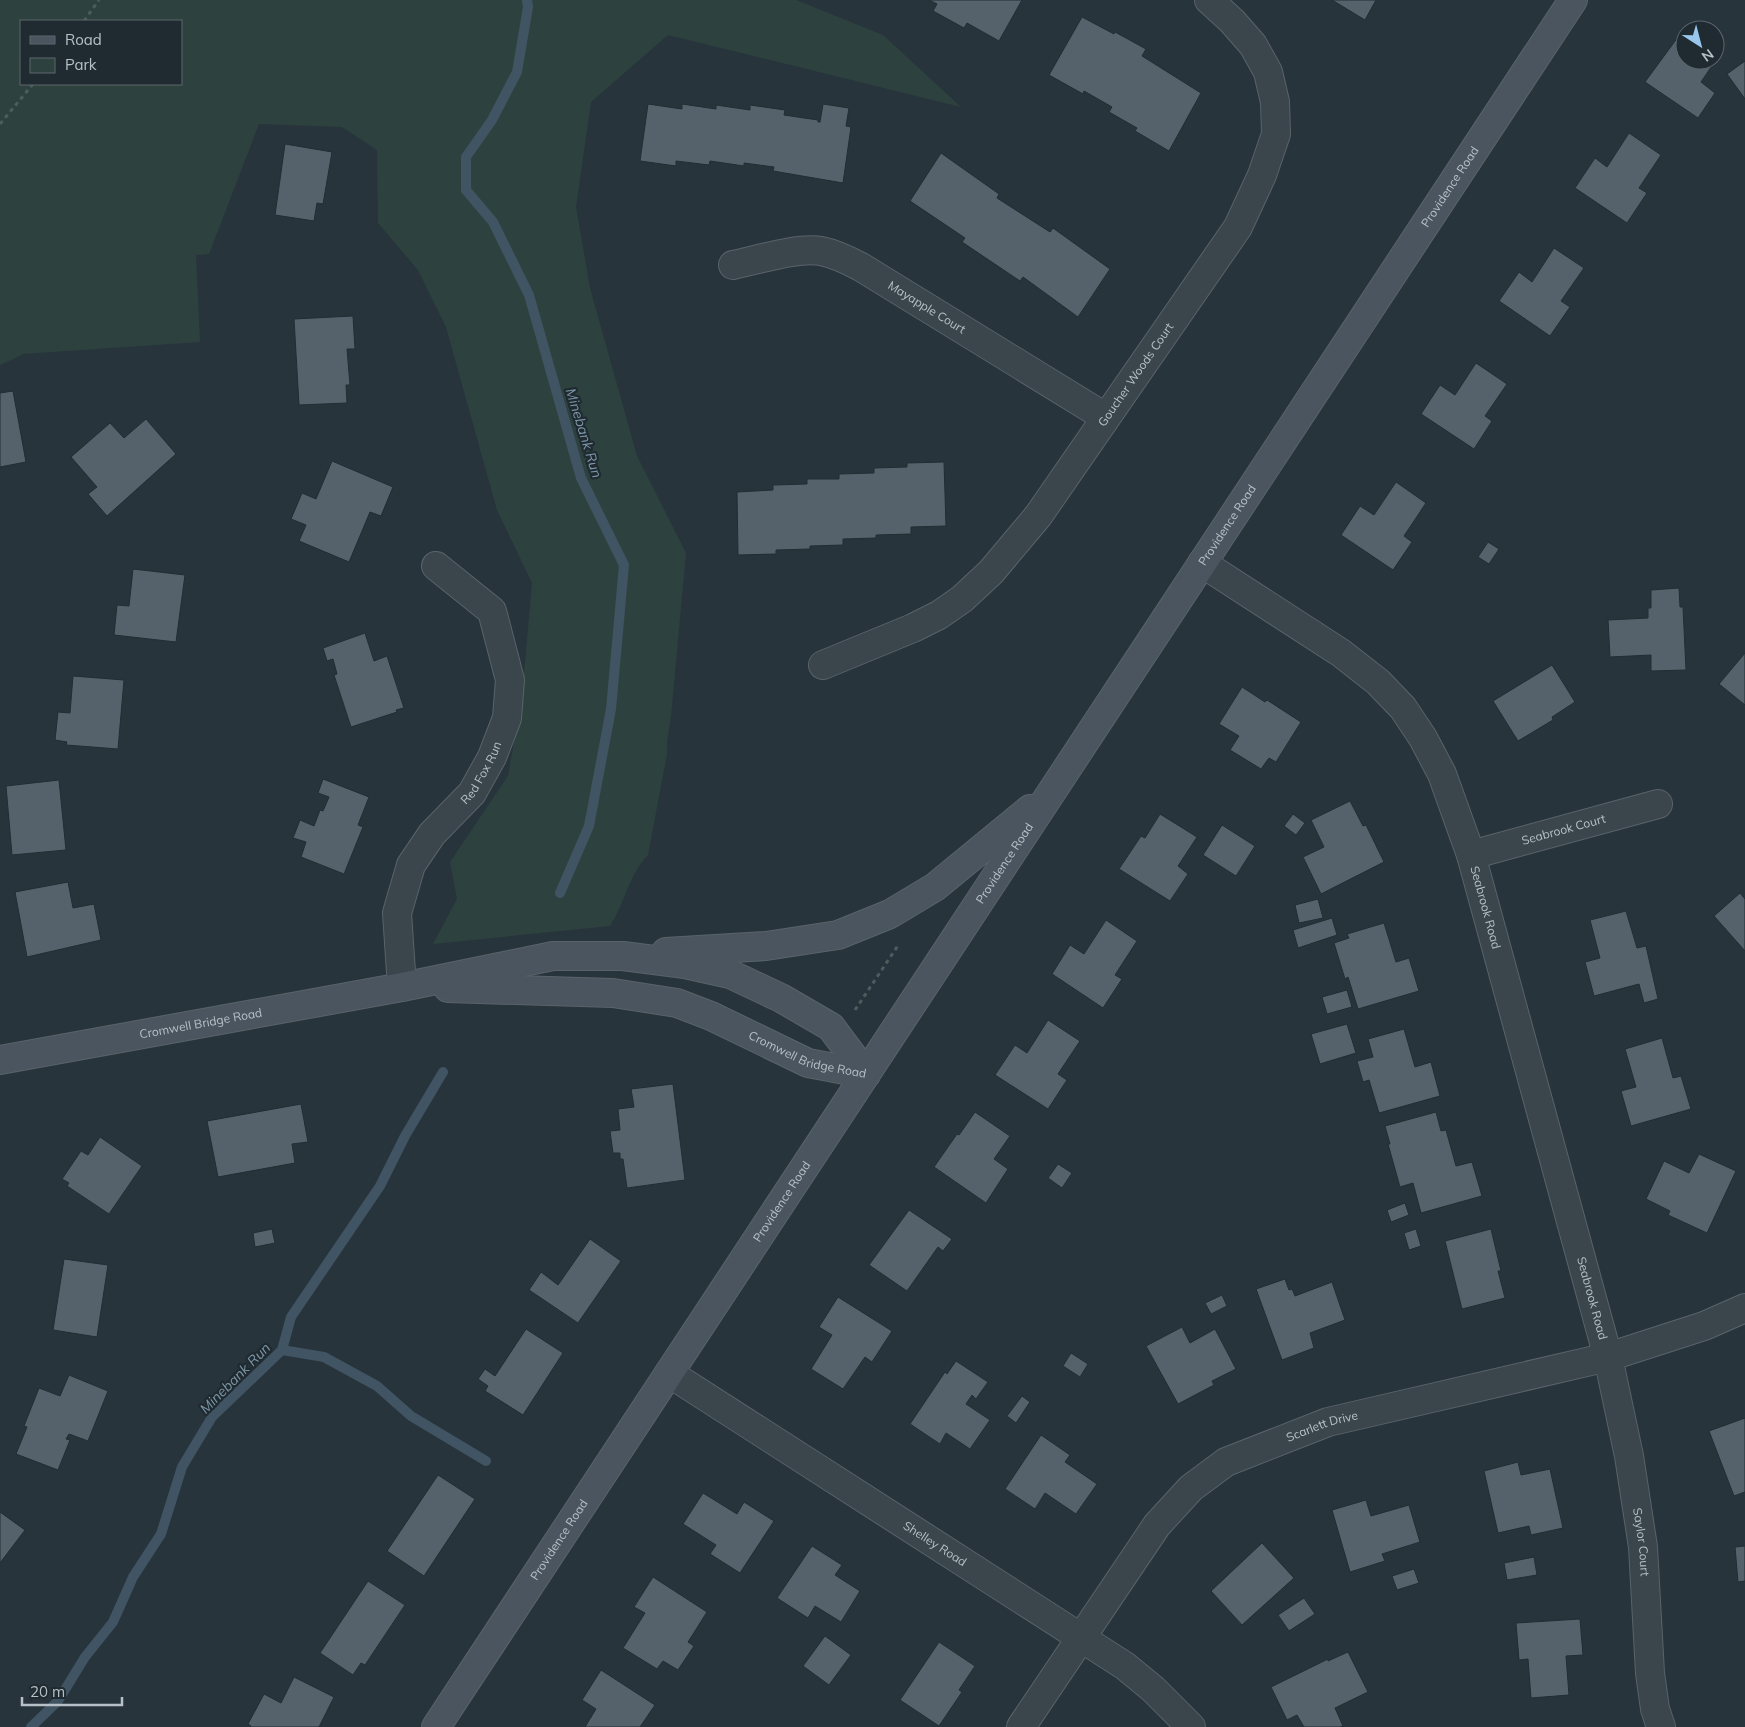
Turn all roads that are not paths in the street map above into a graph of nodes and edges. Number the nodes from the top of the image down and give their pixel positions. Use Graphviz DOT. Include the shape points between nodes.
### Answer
graph roads {
  1 [pos="1208,0"];
  2 [pos="1573,0"];
  3 [pos="733,265"];
  4 [pos="1105,417"];
  5 [pos="1202,563"];
  6 [pos="436,566"];
  7 [pos="823,665"];
  8 [pos="1052,791"];
  9 [pos="1658,804"];
  10 [pos="1471,855"];
  11 [pos="623,956"];
  12 [pos="402,987"];
  13 [pos="0,1060"];
  14 [pos="866,1074"];
  15 [pos="1745,1308"];
  16 [pos="1608,1358"];
  17 [pos="669,1373"];
  18 [pos="1081,1637"];
  19 [pos="436,1727"];
  20 [pos="1021,1727"];
  21 [pos="1191,1727"];
  22 [pos="1661,1727"];
  1 -- 4 [label="street, Goucher Woods Court" via="1253,45 1268,72 1275,102 1276,134 1262,175 1238,227"];
  2 -- 5 [label="street, Providence Road"];
  3 -- 4 [label="street, Mayapple Court" via="795,252 819,251 838,256"];
  4 -- 7 [label="street, Goucher Woods Court" via="1038,516 976,588 939,615 914,628"];
  5 -- 8 [label="street, Providence Road"];
  5 -- 10 [label="street, Seabrook Road" via="1341,653 1378,682 1403,708 1442,774"];
  6 -- 12 [label="street, Red Fox Run" via="492,611 510,680 507,718 492,757 472,793 432,834 411,865 397,913"];
  8 -- 11 [label="street" via="935,887 890,914 838,935 766,946"];
  8 -- 14 [label="street, Providence Road"];
  9 -- 10 [label="street, Seabrook Court"];
  10 -- 16 [label="street, Seabrook Road"];
  11 -- 12 [label="street, Cromwell Bridge Road" via="553,956"];
  11 -- 14 [label="street, Cromwell Bridge Road" via="730,974 781,998 831,1027"];
  12 -- 13 [label="street, Cromwell Bridge Road"];
  12 -- 14 [label="street, Cromwell Bridge Road" via="613,993 677,1003 808,1063"];
  14 -- 17 [label="street, Providence Road"];
  15 -- 16 [label="street, Scarlett Drive" via="1704,1326"];
  16 -- 18 [label="street, Scarlett Drive" via="1328,1422 1226,1462 1191,1488 1157,1525"];
  16 -- 22 [label="street, Saylor Court" via="1629,1456 1642,1546 1650,1673"];
  17 -- 18 [label="street, Shelley Road"];
  17 -- 19 [label="street, Providence Road"];
  18 -- 20 [label="street, Scarlett Drive"];
  18 -- 21 [label="street, Shelley Road" via="1146,1683"];
}
